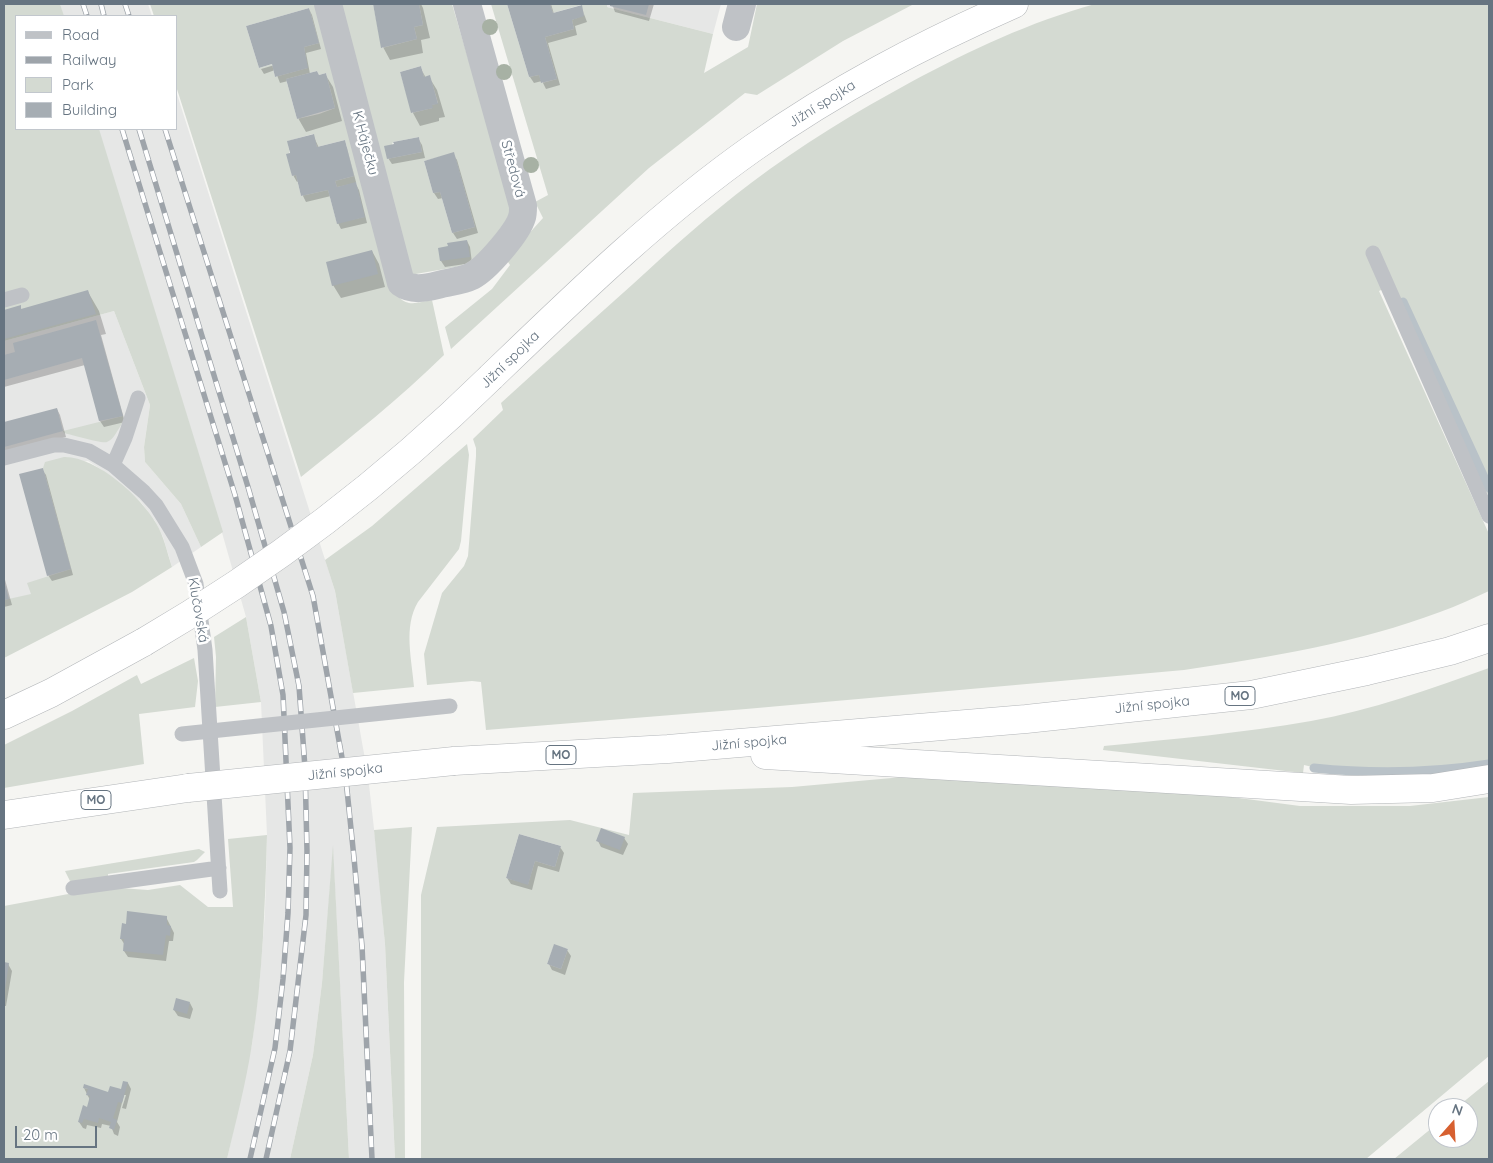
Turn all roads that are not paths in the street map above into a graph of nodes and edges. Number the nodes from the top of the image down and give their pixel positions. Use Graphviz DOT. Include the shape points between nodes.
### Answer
graph roads {
  1 [pos="328,4"];
  2 [pos="467,4"];
  3 [pos="1014,4"];
  4 [pos="1373,253"];
  5 [pos="401,282"];
  6 [pos="22,295"];
  7 [pos="4,300"];
  8 [pos="138,398"];
  9 [pos="4,458"];
  10 [pos="113,465"];
  11 [pos="1489,516"];
  12 [pos="1489,638"];
  13 [pos="450,706"];
  14 [pos="4,715"];
  15 [pos="182,734"];
  16 [pos="668,749"];
  17 [pos="1489,779"];
  18 [pos="4,815"];
  19 [pos="219,868"];
  20 [pos="73,888"];
  21 [pos="220,891"];
  1 -- 5 [label="street, K Háječku"];
  2 -- 5 [label="street, Středová" via="523,206 522,217 495,256 473,275 415,288"];
  3 -- 14 [label="highway, Jižní spojka, bridge" via="878,69 752,149 634,244 412,450 353,500 238,584 144,642"];
  4 -- 11 [label="lane"];
  6 -- 7 [label="lane"];
  8 -- 10 [label="lane"];
  9 -- 10 [label="lane, Klučovská" via="64,445 89,451"];
  10 -- 19 [label="lane, Klučovská" via="156,505 182,547 196,584 204,650"];
  12 -- 16 [label="highway, Jižní spojka / MO" via="1367,671 1250,695 1026,719"];
  13 -- 15 [label="lane, bridge"];
  16 -- 17 [label="highway" via="1351,790 1433,788"];
  16 -- 18 [label="highway, Jižní spojka / MO, bridge" via="454,761 188,788"];
  19 -- 20 [label="lane"];
  19 -- 21 [label="lane, Klučovská"];
}
